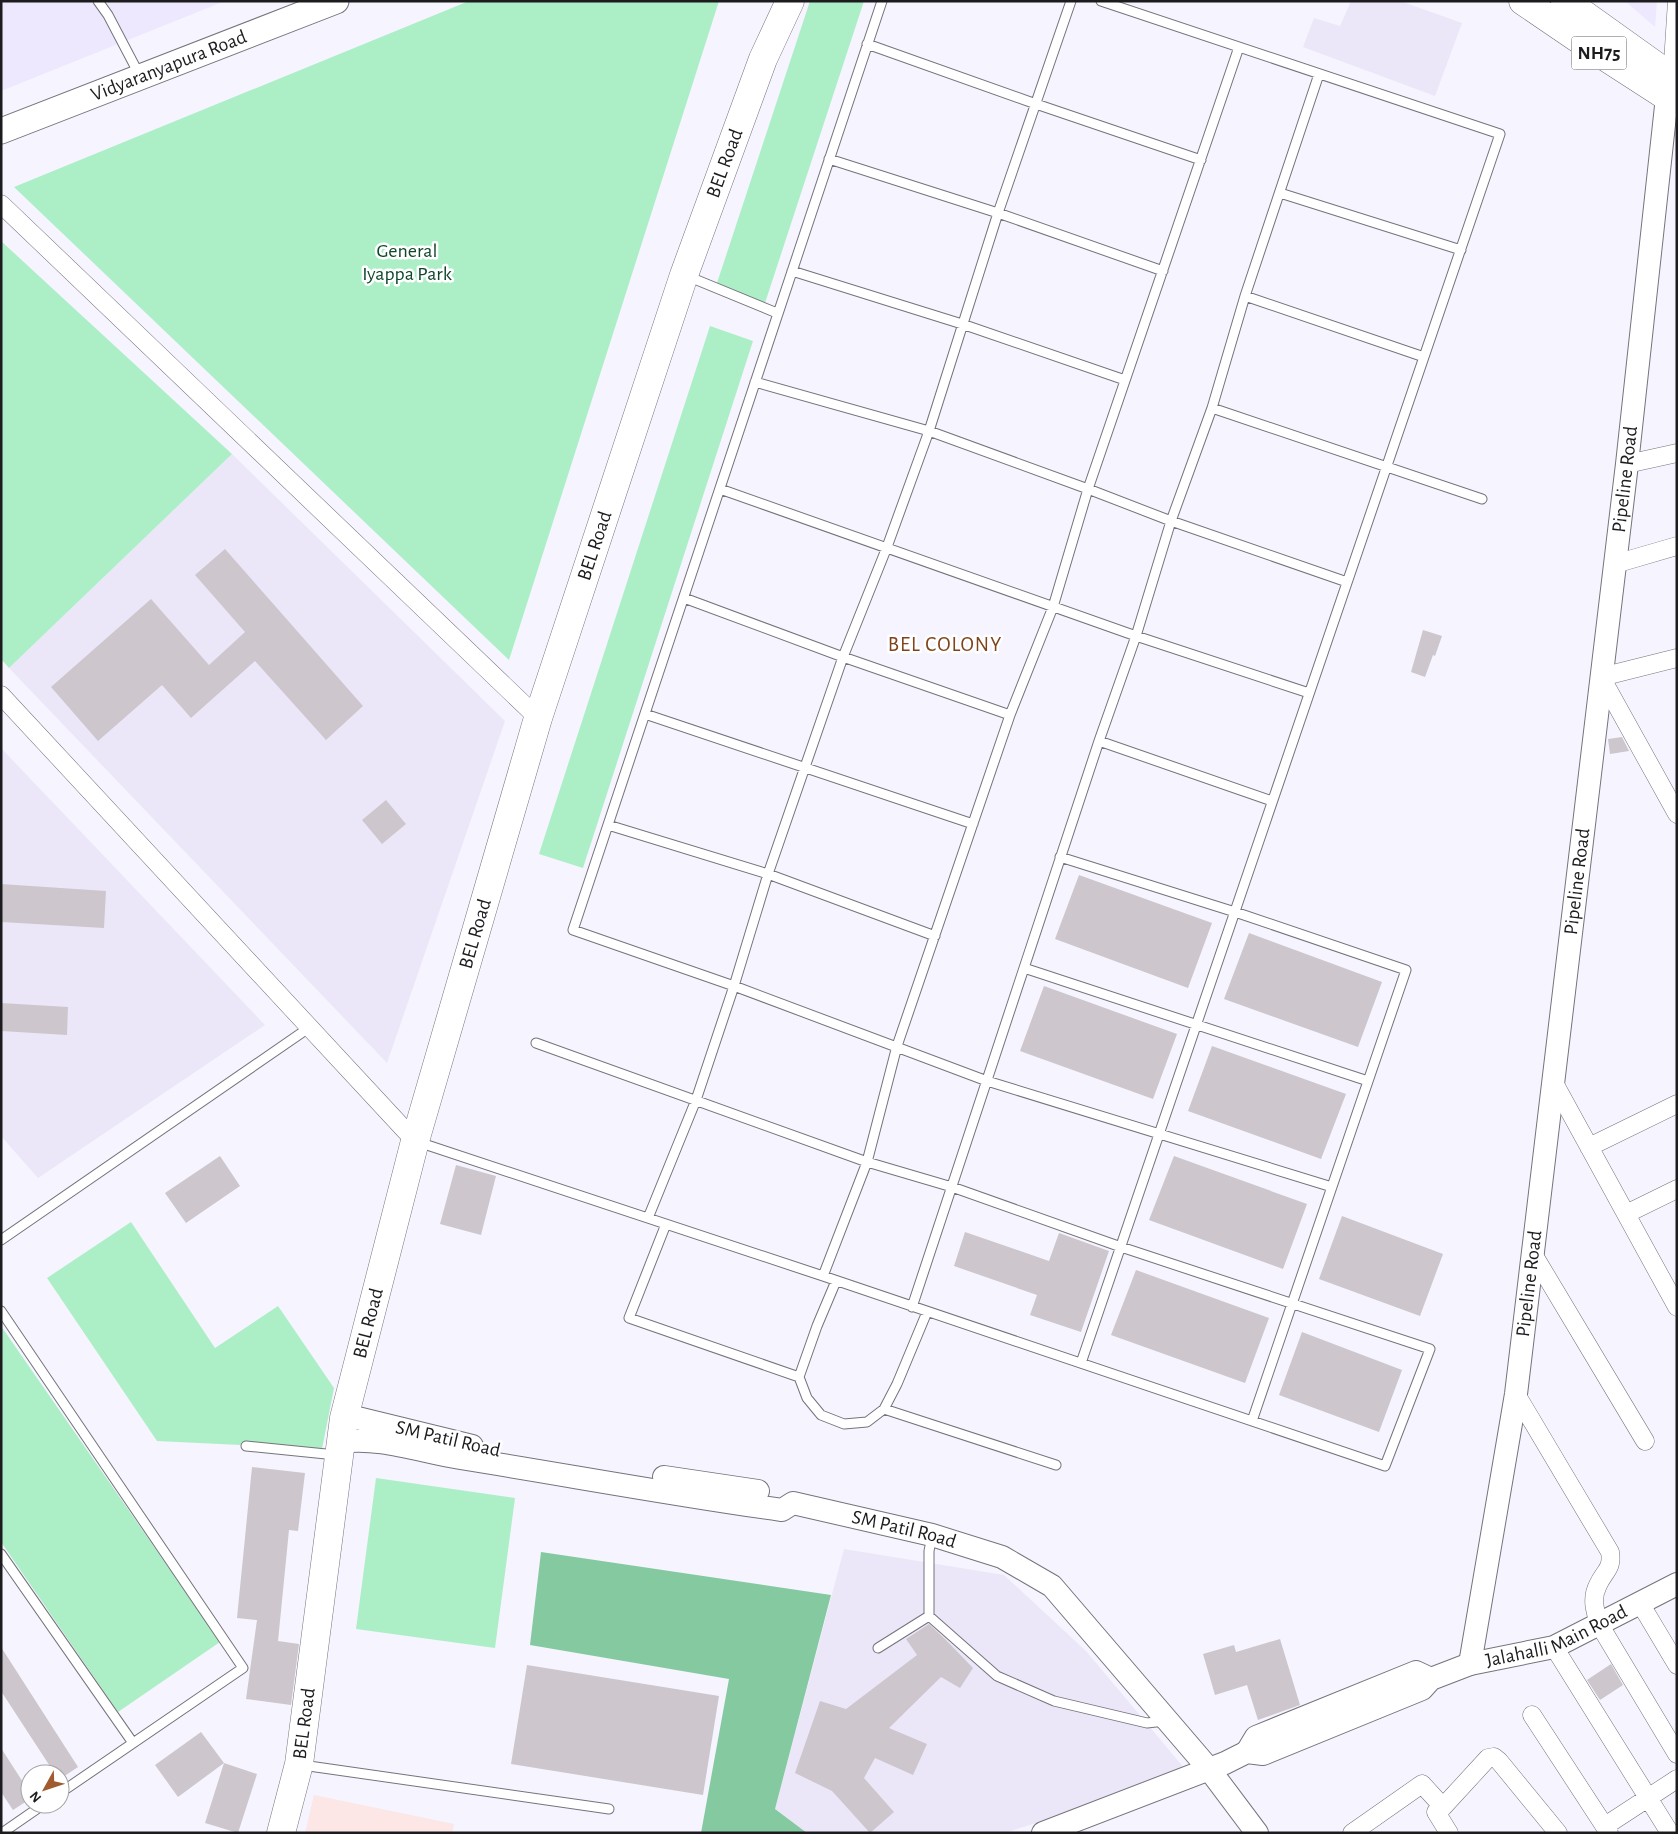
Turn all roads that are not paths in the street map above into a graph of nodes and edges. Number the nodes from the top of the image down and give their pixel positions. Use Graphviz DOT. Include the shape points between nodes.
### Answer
graph roads {
  1 [pos="98,1"];
  2 [pos="294,1"];
  3 [pos="336,1"];
  4 [pos="771,1"];
  5 [pos="790,1"];
  6 [pos="882,1"];
  7 [pos="1072,1"];
  8 [pos="1101,1"];
  9 [pos="1522,1"];
  10 [pos="1565,1"];
  11 [pos="1677,2"];
  12 [pos="868,44"];
  13 [pos="1240,47"];
  14 [pos="764,59"];
  15 [pos="136,69"];
  16 [pos="1319,74"];
  17 [pos="1673,89"];
  18 [pos="1036,104"];
  19 [pos="1,113"];
  20 [pos="1,131"];
  21 [pos="829,159"];
  22 [pos="1201,160"];
  23 [pos="1280,193"];
  24 [pos="1,204"];
  25 [pos="998,213"];
  26 [pos="1461,250"];
  27 [pos="792,271"];
  28 [pos="1163,271"];
  29 [pos="684,275"];
  30 [pos="1245,296"];
  31 [pos="777,313"];
  32 [pos="962,324"];
  33 [pos="1424,357"];
  34 [pos="1125,380"];
  35 [pos="755,382"];
  36 [pos="1212,408"];
  37 [pos="929,431"];
  38 [pos="1677,453"];
  39 [pos="1627,464"];
  40 [pos="1387,466"];
  41 [pos="720,489"];
  42 [pos="1088,489"];
  43 [pos="1482,499"];
  44 [pos="1171,522"];
  45 [pos="1677,546"];
  46 [pos="887,547"];
  47 [pos="1615,564"];
  48 [pos="1347,582"];
  49 [pos="684,598"];
  50 [pos="1053,607"];
  51 [pos="1136,636"];
  52 [pos="843,657"];
  53 [pos="1674,664"];
  54 [pos="1602,677"];
  55 [pos="1309,693"];
  56 [pos="1,695"];
  57 [pos="645,714"];
  58 [pos="1010,715"];
  59 [pos="538,718"];
  60 [pos="1099,741"];
  61 [pos="805,767"];
  62 [pos="1272,801"];
  63 [pos="1677,814"];
  64 [pos="973,824"];
  65 [pos="608,825"];
  66 [pos="1060,857"];
  67 [pos="768,874"];
  68 [pos="1235,912"];
  69 [pos="935,936"];
  70 [pos="1024,968"];
  71 [pos="734,986"];
  72 [pos="1196,1024"];
  73 [pos="310,1027"];
  74 [pos="536,1043"];
  75 [pos="897,1046"];
  76 [pos="987,1081"];
  77 [pos="1368,1081"];
  78 [pos="1553,1081"];
  79 [pos="696,1100"];
  80 [pos="1677,1104"];
  81 [pos="1159,1134"];
  82 [pos="415,1141"];
  83 [pos="1589,1147"];
  84 [pos="867,1162"];
  85 [pos="1332,1186"];
  86 [pos="952,1187"];
  87 [pos="1677,1189"];
  88 [pos="1626,1214"];
  89 [pos="648,1218"];
  90 [pos="666,1224"];
  91 [pos="1,1240"];
  92 [pos="1121,1247"];
  93 [pos="1533,1254"];
  94 [pos="823,1276"];
  95 [pos="836,1281"];
  96 [pos="1292,1303"];
  97 [pos="912,1307"];
  98 [pos="1677,1307"];
  99 [pos="1,1311"];
  100 [pos="927,1312"];
  101 [pos="1081,1363"];
  102 [pos="799,1377"];
  103 [pos="1516,1394"];
  104 [pos="884,1409"];
  105 [pos="345,1415"];
  106 [pos="1252,1420"];
  107 [pos="1645,1441"];
  108 [pos="246,1446"];
  109 [pos="340,1448"];
  110 [pos="1056,1465"];
  111 [pos="793,1503"];
  112 [pos="932,1535"];
  113 [pos="1,1554"];
  114 [pos="1677,1584"];
  115 [pos="1640,1603"];
  116 [pos="929,1616"];
  117 [pos="1599,1624"];
  118 [pos="1554,1647"];
  119 [pos="878,1648"];
  120 [pos="1470,1664"];
  121 [pos="1677,1665"];
  122 [pos="1532,1715"];
  123 [pos="1168,1720"];
  124 [pos="133,1743"];
  125 [pos="1677,1754"];
  126 [pos="299,1764"];
  127 [pos="1209,1769"];
  128 [pos="1677,1779"];
  129 [pos="70,1786"];
  130 [pos="1647,1799"];
  131 [pos="1443,1807"];
  132 [pos="609,1809"];
  133 [pos="30,1814"];
  134 [pos="1607,1829"];
  135 [pos="2,1833"];
  136 [pos="281,1833"];
  137 [pos="1043,1833"];
  138 [pos="1257,1833"];
  139 [pos="1352,1833"];
  140 [pos="1449,1833"];
  141 [pos="1558,1833"];
  142 [pos="1670,1833"];
  1 -- 15 [label="lane"];
  2 -- 15 [label="main road, Vidyaranyapura Road"];
  3 -- 15 [label="main road, Vidyaranyapura Road"];
  4 -- 14 [label="main road, BEL Road"];
  5 -- 14 [label="main road, BEL Road"];
  6 -- 12 [label="lane"];
  7 -- 18 [label="lane"];
  8 -- 13 [label="lane"];
  9 -- 17 [label="main road, NH75"];
  10 -- 17 [label="main road, NH75"];
  11 -- 17 [label="street, Pipeline Road"];
  12 -- 18 [label="lane"];
  12 -- 21 [label="lane"];
  13 -- 16 [label="lane"];
  13 -- 22 [label="lane"];
  14 -- 29 [label="main road, BEL Road"];
  15 -- 19 [label="main road, Vidyaranyapura Road"];
  15 -- 20 [label="main road, Vidyaranyapura Road"];
  16 -- 23 [label="lane"];
  16 -- 26 [label="lane" via="1500,134"];
  17 -- 39 [label="street, Pipeline Road"];
  18 -- 22 [label="lane"];
  18 -- 25 [label="lane"];
  21 -- 25 [label="lane"];
  21 -- 27 [label="lane"];
  22 -- 28 [label="lane"];
  23 -- 26 [label="lane"];
  23 -- 30 [label="lane"];
  24 -- 59 [label="street"];
  25 -- 28 [label="lane"];
  25 -- 32 [label="lane"];
  26 -- 33 [label="lane"];
  27 -- 31 [label="lane"];
  27 -- 32 [label="lane"];
  28 -- 34 [label="lane"];
  29 -- 31 [label="lane"];
  29 -- 59 [label="main road, BEL Road"];
  30 -- 33 [label="lane"];
  30 -- 36 [label="lane"];
  31 -- 35 [label="lane"];
  32 -- 34 [label="lane"];
  32 -- 37 [label="lane"];
  33 -- 40 [label="lane"];
  34 -- 42 [label="lane"];
  35 -- 37 [label="lane"];
  35 -- 41 [label="lane"];
  36 -- 40 [label="lane"];
  36 -- 44 [label="lane"];
  37 -- 42 [label="lane"];
  37 -- 46 [label="lane"];
  38 -- 39 [label="street"];
  39 -- 47 [label="street, Pipeline Road"];
  40 -- 43 [label="lane"];
  40 -- 48 [label="lane"];
  41 -- 46 [label="lane"];
  41 -- 49 [label="lane"];
  42 -- 44 [label="lane"];
  42 -- 50 [label="lane"];
  44 -- 48 [label="lane"];
  44 -- 51 [label="lane"];
  45 -- 47 [label="street"];
  46 -- 50 [label="lane"];
  46 -- 52 [label="lane"];
  47 -- 54 [label="street, Pipeline Road"];
  48 -- 55 [label="lane"];
  49 -- 52 [label="lane"];
  49 -- 57 [label="lane"];
  50 -- 51 [label="lane"];
  50 -- 58 [label="lane"];
  51 -- 55 [label="lane"];
  51 -- 60 [label="lane"];
  52 -- 58 [label="lane"];
  52 -- 61 [label="lane"];
  53 -- 54 [label="street"];
  54 -- 63 [label="street"];
  54 -- 78 [label="street, Pipeline Road"];
  55 -- 62 [label="lane"];
  56 -- 73 [label="street"];
  57 -- 61 [label="lane"];
  57 -- 65 [label="lane"];
  58 -- 64 [label="lane"];
  59 -- 82 [label="main road, BEL Road"];
  60 -- 62 [label="lane"];
  60 -- 66 [label="lane"];
  61 -- 64 [label="lane"];
  61 -- 67 [label="lane"];
  62 -- 68 [label="lane"];
  64 -- 69 [label="lane"];
  65 -- 67 [label="lane"];
  65 -- 71 [label="lane" via="573,930"];
  66 -- 68 [label="lane"];
  66 -- 70 [label="lane"];
  67 -- 69 [label="lane"];
  67 -- 71 [label="lane"];
  68 -- 72 [label="lane"];
  68 -- 77 [label="lane" via="1406,970"];
  69 -- 75 [label="lane"];
  70 -- 72 [label="lane"];
  70 -- 76 [label="lane"];
  71 -- 75 [label="lane"];
  71 -- 79 [label="lane"];
  72 -- 77 [label="lane"];
  72 -- 81 [label="lane"];
  73 -- 82 [label="street"];
  73 -- 91 [label="lane"];
  74 -- 79 [label="lane"];
  75 -- 76 [label="lane"];
  75 -- 84 [label="lane"];
  76 -- 81 [label="lane"];
  76 -- 86 [label="lane"];
  77 -- 85 [label="lane"];
  78 -- 83 [label="street"];
  78 -- 93 [label="street, Pipeline Road"];
  79 -- 84 [label="lane"];
  79 -- 89 [label="lane"];
  80 -- 83 [label="street"];
  81 -- 85 [label="lane"];
  81 -- 92 [label="lane"];
  82 -- 89 [label="lane"];
  82 -- 105 [label="main road, BEL Road"];
  83 -- 88 [label="street"];
  84 -- 86 [label="lane"];
  84 -- 94 [label="lane"];
  85 -- 96 [label="lane"];
  86 -- 92 [label="lane"];
  86 -- 97 [label="lane"];
  87 -- 88 [label="street"];
  88 -- 98 [label="street"];
  89 -- 90 [label="lane"];
  90 -- 94 [label="lane"];
  90 -- 102 [label="lane" via="629,1318"];
  92 -- 96 [label="lane"];
  92 -- 101 [label="lane"];
  93 -- 103 [label="street, Pipeline Road"];
  93 -- 107 [label="street"];
  94 -- 95 [label="lane"];
  95 -- 97 [label="lane"];
  95 -- 102 [label="lane"];
  96 -- 106 [label="lane"];
  96 -- 106 [label="lane" via="1430,1349 1385,1466"];
  97 -- 100 [label="lane"];
  99 -- 124 [label="lane" via="243,1668"];
  100 -- 101 [label="lane"];
  100 -- 104 [label="lane"];
  101 -- 106 [label="lane"];
  102 -- 104 [label="lane" via="807,1398 821,1416 844,1424 867,1422"];
  103 -- 117 [label="street" via="1610,1552 1610,1567 1594,1598"];
  103 -- 120 [label="street, Pipeline Road"];
  104 -- 110 [label="lane"];
  105 -- 109 [label="main road, BEL Road"];
  105 -- 111 [label="street, SM Patil Road" via="469,1446 551,1461 784,1494"];
  108 -- 109 [label="lane"];
  109 -- 111 [label="street, SM Patil Road" via="353,1440 388,1444 696,1498 782,1510"];
  109 -- 126 [label="main road, BEL Road"];
  111 -- 112 [label="street, SM Patil Road"];
  112 -- 116 [label="lane"];
  112 -- 123 [label="street, SM Patil Road" via="1002,1557 1052,1586"];
  113 -- 124 [label="lane"];
  114 -- 115 [label="street, Jalahalli Main Road"];
  115 -- 117 [label="street, Jalahalli Main Road"];
  115 -- 121 [label="street"];
  116 -- 119 [label="lane"];
  116 -- 123 [label="lane" via="998,1676 1054,1701 1147,1723"];
  117 -- 118 [label="street, Jalahalli Main Road"];
  117 -- 125 [label="street"];
  118 -- 120 [label="street, Jalahalli Main Road"];
  118 -- 130 [label="street"];
  120 -- 127 [label="street, Jalahalli Main Road" via="1431,1680 1422,1689 1263,1754 1246,1752"];
  122 -- 134 [label="street"];
  123 -- 127 [label="street, SM Patil Road"];
  124 -- 129 [label="lane"];
  126 -- 132 [label="lane"];
  126 -- 136 [label="main road, BEL Road"];
  127 -- 137 [label="street, Jalahalli Main Road"];
  127 -- 138 [label="street, SM Patil Road"];
  128 -- 130 [label="street"];
  130 -- 134 [label="street"];
  130 -- 142 [label="street"];
  131 -- 139 [label="street" via="1422,1784"];
  131 -- 140 [label="street" via="1436,1812"];
  131 -- 141 [label="street" via="1488,1758 1494,1757"];
  133 -- 135 [label="lane"];
}
